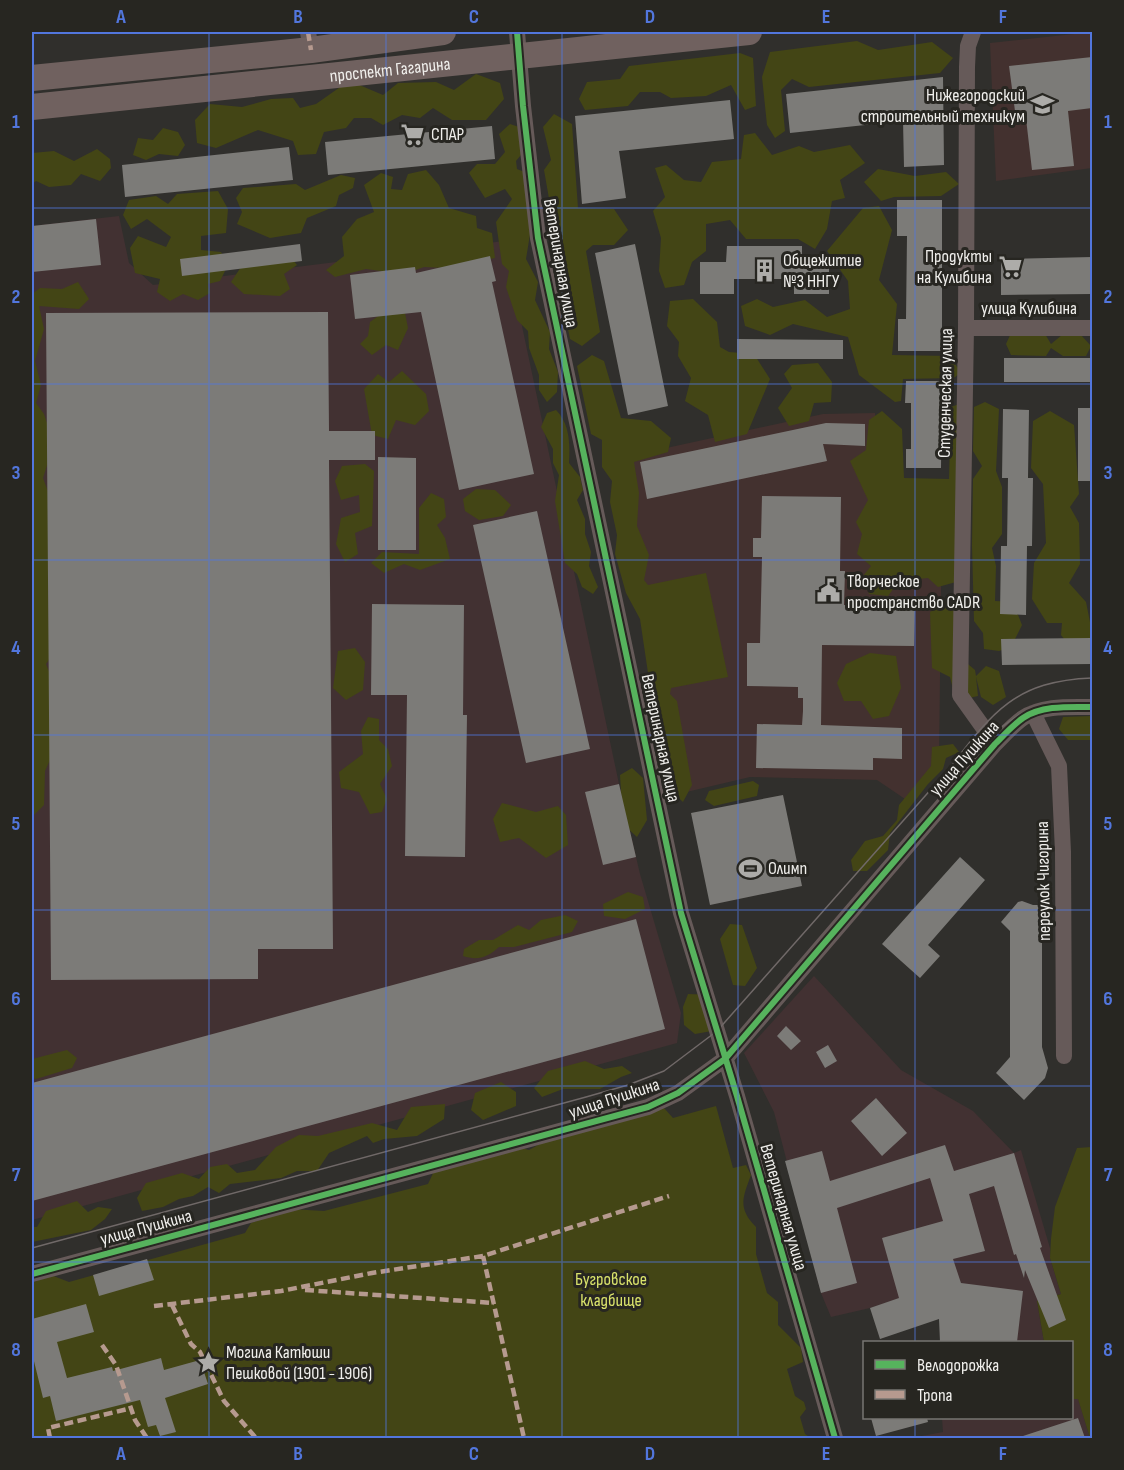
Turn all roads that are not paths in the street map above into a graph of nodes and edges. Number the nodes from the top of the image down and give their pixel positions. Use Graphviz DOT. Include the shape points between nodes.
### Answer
graph roads {
  1 [pos="443,32"];
  2 [pos="749,32"];
  3 [pos="973,32"];
  4 [pos="310,41"];
  5 [pos="519,44"];
  6 [pos="32,78"];
  7 [pos="32,107"];
  8 [pos="966,328"];
  9 [pos="1092,328"];
  10 [pos="1092,707"];
  11 [pos="1033,713"];
  12 [pos="995,744"];
  13 [pos="1064,1056"];
  14 [pos="724,1059"];
  15 [pos="32,1274"];
  16 [pos="835,1438"];
  1 -- 4 [label="main road, проспект Гагарина"];
  2 -- 5 [label="main road, проспект Гагарина"];
  3 -- 8 [label="street, Студенческая улица" via="968,46 967,78"];
  4 -- 6 [label="main road, проспект Гагарина"];
  5 -- 7 [label="main road, проспект Гагарина"];
  5 -- 14 [label="street, Ветеринарная улица" via="538,238 681,913"];
  8 -- 9 [label="street, улица Кулибина"];
  8 -- 12 [label="street, Студенческая улица" via="960,695"];
  10 -- 11 [label="street, улица Пушкина" via="1062,706"];
  11 -- 12 [label="street, улица Пушкина" via="1022,718"];
  11 -- 13 [label="street, переулок Чигорина" via="1059,766"];
  12 -- 14 [label="street, улица Пушкина"];
  14 -- 15 [label="street, улица Пушкина" via="678,1093 648,1107"];
  14 -- 16 [label="street, Ветеринарная улица"];
}
